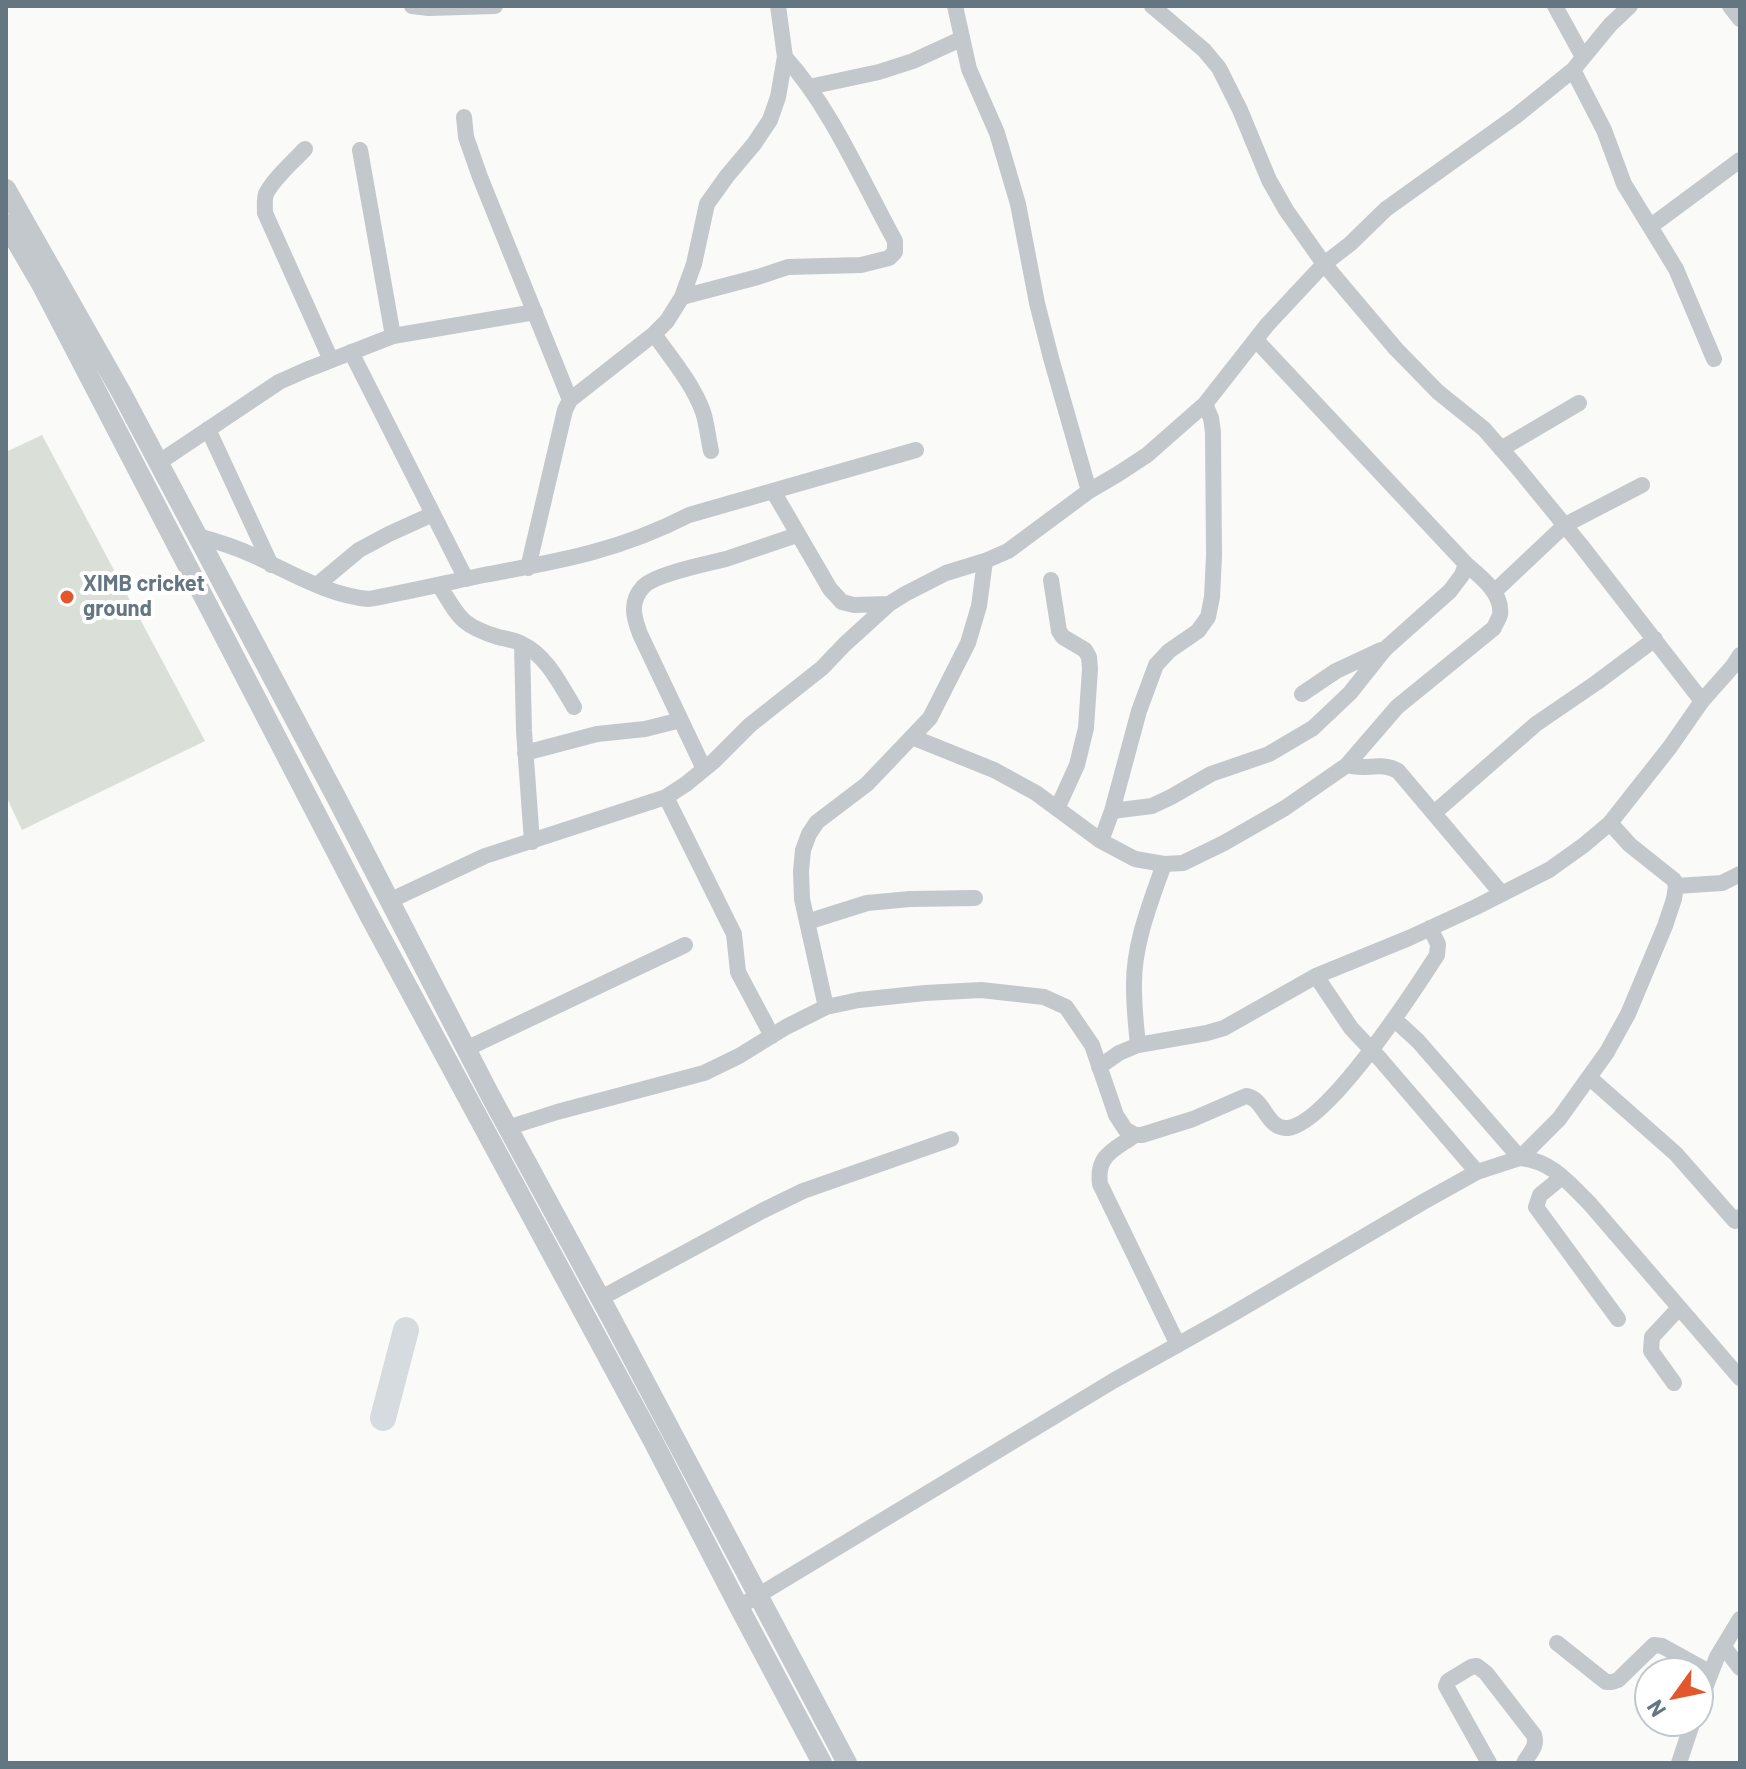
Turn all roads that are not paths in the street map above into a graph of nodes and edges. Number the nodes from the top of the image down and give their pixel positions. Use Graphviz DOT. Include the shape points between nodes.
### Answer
graph roads {
  1 [pos="412,6"];
  2 [pos="495,6"];
  3 [pos="778,6"];
  4 [pos="955,6"];
  5 [pos="1152,6"];
  6 [pos="1555,6"];
  7 [pos="1630,6"];
  8 [pos="1730,6"];
  9 [pos="1740,19"];
  10 [pos="961,39"];
  11 [pos="785,57"];
  12 [pos="1578,64"];
  13 [pos="809,87"];
  14 [pos="464,117"];
  15 [pos="305,149"];
  16 [pos="360,150"];
  17 [pos="1740,160"];
  18 [pos="6,189"];
  19 [pos="6,224"];
  20 [pos="1651,226"];
  21 [pos="1324,264"];
  22 [pos="682,297"];
  23 [pos="535,312"];
  24 [pos="654,334"];
  25 [pos="393,336"];
  26 [pos="1256,340"];
  27 [pos="351,352"];
  28 [pos="1714,359"];
  29 [pos="331,360"];
  30 [pos="570,400"];
  31 [pos="1579,403"];
  32 [pos="1205,404"];
  33 [pos="208,429"];
  34 [pos="1501,449"];
  35 [pos="916,450"];
  36 [pos="711,451"];
  37 [pos="158,463"];
  38 [pos="1642,485"];
  39 [pos="773,491"];
  40 [pos="1089,491"];
  41 [pos="433,514"];
  42 [pos="1565,525"];
  43 [pos="196,535"];
  44 [pos="797,535"];
  45 [pos="985,561"];
  46 [pos="1466,564"];
  47 [pos="271,565"];
  48 [pos="528,568"];
  49 [pos="466,579"];
  50 [pos="1051,580"];
  51 [pos="317,585"];
  52 [pos="439,585"];
  53 [pos="1494,592"];
  54 [pos="889,604"];
  55 [pos="1655,639"];
  56 [pos="522,644"];
  57 [pos="1385,649"];
  58 [pos="1740,655"];
  59 [pos="1302,694"];
  60 [pos="1702,701"];
  61 [pos="574,707"];
  62 [pos="681,720"];
  63 [pos="912,737"];
  64 [pos="525,753"];
  65 [pos="1347,765"];
  66 [pos="704,769"];
  67 [pos="666,797"];
  68 [pos="1057,809"];
  69 [pos="1112,811"];
  70 [pos="1434,813"];
  71 [pos="1610,823"];
  72 [pos="1101,841"];
  73 [pos="532,842"];
  74 [pos="1164,864"];
  75 [pos="1739,876"];
  76 [pos="1676,886"];
  77 [pos="1502,894"];
  78 [pos="975,898"];
  79 [pos="389,901"];
  80 [pos="807,922"];
  81 [pos="1430,928"];
  82 [pos="685,945"];
  83 [pos="1316,976"];
  84 [pos="826,1007"];
  85 [pos="1394,1019"];
  86 [pos="772,1036"];
  87 [pos="1138,1045"];
  88 [pos="466,1049"];
  89 [pos="1373,1051"];
  90 [pos="1099,1067"];
  91 [pos="1590,1078"];
  92 [pos="507,1128"];
  93 [pos="1135,1135"];
  94 [pos="951,1139"];
  95 [pos="1520,1158"];
  96 [pos="1477,1172"];
  97 [pos="1562,1177"];
  98 [pos="1740,1217"];
  99 [pos="601,1298"];
  100 [pos="1679,1308"];
  101 [pos="1618,1319"];
  102 [pos="406,1330"];
  103 [pos="1178,1345"];
  104 [pos="1740,1378"];
  105 [pos="1674,1383"];
  106 [pos="383,1418"];
  107 [pos="758,1595"];
  108 [pos="739,1607"];
  109 [pos="1740,1619"];
  110 [pos="1557,1643"];
  111 [pos="1724,1647"];
  112 [pos="1642,1657"];
  113 [pos="1682,1657"];
  114 [pos="1634,1664"];
  115 [pos="1714,1667"];
  116 [pos="1740,1668"];
  117 [pos="1688,1737"];
  118 [pos="822,1763"];
  119 [pos="847,1763"];
  120 [pos="1489,1763"];
  121 [pos="1524,1763"];
  122 [pos="1679,1763"];
  1 -- 2 [label="street"];
  3 -- 11 [label="street"];
  4 -- 10 [label="street"];
  5 -- 21 [label="street" via="1219,68 1269,180"];
  6 -- 12 [label="street"];
  7 -- 12 [label="street"];
  8 -- 9 [label="street"];
  10 -- 13 [label="street" via="879,72"];
  10 -- 40 [label="street" via="1018,204 1040,317"];
  11 -- 13 [label="street"];
  11 -- 22 [label="street" via="770,120 707,204"];
  12 -- 20 [label="street" via="1624,184"];
  12 -- 21 [label="street" via="1516,116 1386,209"];
  13 -- 22 [label="street" via="895,241 895,252 861,265 788,267"];
  14 -- 23 [label="street" via="480,177"];
  15 -- 29 [label="street" via="265,195 264,205"];
  16 -- 25 [label="street"];
  17 -- 20 [label="street"];
  18 -- 37 [label="street"];
  19 -- 108 [label="street"];
  20 -- 28 [label="street" via="1676,269"];
  21 -- 26 [label="street"];
  21 -- 34 [label="street" via="1403,357"];
  22 -- 24 [label="street"];
  23 -- 25 [label="street"];
  23 -- 30 [label="street"];
  24 -- 30 [label="street"];
  24 -- 36 [label="street" via="697,399"];
  25 -- 27 [label="street"];
  26 -- 32 [label="street"];
  26 -- 46 [label="street"];
  27 -- 29 [label="street"];
  27 -- 41 [label="street"];
  29 -- 33 [label="street" via="279,382"];
  30 -- 48 [label="street"];
  31 -- 34 [label="street"];
  32 -- 40 [label="street" via="1147,455"];
  32 -- 69 [label="street" via="1213,432 1214,556 1208,617 1156,665"];
  33 -- 37 [label="street"];
  33 -- 47 [label="street"];
  34 -- 42 [label="street"];
  35 -- 39 [label="street"];
  37 -- 43 [label="street"];
  38 -- 42 [label="street"];
  39 -- 44 [label="street"];
  39 -- 48 [label="street" via="689,515 613,548"];
  40 -- 45 [label="street" via="1008,551"];
  41 -- 49 [label="street"];
  41 -- 51 [label="street" via="359,550"];
  42 -- 53 [label="street"];
  42 -- 55 [label="street"];
  43 -- 47 [label="street"];
  43 -- 79 [label="street"];
  44 -- 54 [label="street" via="842,602"];
  44 -- 62 [label="street" via="643,587 633,615"];
  45 -- 54 [label="street" via="946,573"];
  45 -- 63 [label="street" via="968,643 930,718"];
  46 -- 53 [label="street"];
  46 -- 57 [label="street" via="1450,591"];
  47 -- 51 [label="street"];
  48 -- 49 [label="street"];
  49 -- 52 [label="street"];
  50 -- 68 [label="street" via="1059,631 1085,650 1090,669 1086,728"];
  51 -- 52 [label="street" via="369,599"];
  52 -- 56 [label="street" via="463,621"];
  53 -- 65 [label="street" via="1500,615 1494,628 1397,707"];
  54 -- 66 [label="street"];
  55 -- 60 [label="street"];
  55 -- 70 [label="street" via="1536,724"];
  56 -- 61 [label="street" via="542,659"];
  56 -- 64 [label="street"];
  57 -- 59 [label="street" via="1336,671"];
  57 -- 69 [label="street" via="1350,693 1293,741 1211,774 1152,806"];
  58 -- 60 [label="street"];
  60 -- 71 [label="street"];
  62 -- 64 [label="street"];
  62 -- 66 [label="street"];
  63 -- 68 [label="street" via="994,770"];
  63 -- 80 [label="street" via="809,834 801,871"];
  64 -- 73 [label="street"];
  65 -- 70 [label="street" via="1391,767"];
  65 -- 74 [label="street" via="1224,843 1183,863"];
  66 -- 67 [label="street"];
  67 -- 73 [label="street"];
  67 -- 86 [label="street" via="734,934 738,972"];
  68 -- 72 [label="street"];
  69 -- 72 [label="street"];
  70 -- 77 [label="street"];
  71 -- 76 [label="street"];
  71 -- 77 [label="street" via="1549,870"];
  72 -- 74 [label="street" via="1135,859"];
  73 -- 79 [label="street" via="485,856"];
  74 -- 87 [label="street" via="1137,952 1133,985"];
  75 -- 76 [label="street" via="1722,883"];
  76 -- 91 [label="street" via="1635,999"];
  77 -- 81 [label="street"];
  78 -- 80 [label="street" via="867,903"];
  79 -- 88 [label="street"];
  80 -- 84 [label="street"];
  81 -- 83 [label="street"];
  81 -- 85 [label="street" via="1437,955"];
  82 -- 88 [label="street"];
  83 -- 87 [label="street" via="1224,1028"];
  83 -- 89 [label="street"];
  84 -- 86 [label="street"];
  84 -- 90 [label="street" via="981,990 1044,997 1066,1007 1092,1045"];
  85 -- 89 [label="street"];
  85 -- 95 [label="street"];
  86 -- 92 [label="street" via="704,1073"];
  87 -- 90 [label="street"];
  88 -- 92 [label="street"];
  89 -- 93 [label="street" via="1297,1125 1278,1127 1259,1102 1246,1096 1193,1119"];
  89 -- 96 [label="street"];
  90 -- 93 [label="street" via="1116,1115"];
  91 -- 95 [label="street"];
  91 -- 98 [label="street" via="1676,1154 1735,1221"];
  92 -- 99 [label="street"];
  93 -- 103 [label="street" via="1100,1163 1100,1184"];
  94 -- 99 [label="street" via="803,1191"];
  95 -- 96 [label="street"];
  95 -- 97 [label="street" via="1544,1163"];
  96 -- 103 [label="street"];
  97 -- 100 [label="street"];
  97 -- 101 [label="street" via="1540,1195 1536,1207"];
  99 -- 107 [label="street"];
  100 -- 104 [label="street"];
  100 -- 105 [label="street" via="1652,1337 1651,1351"];
  102 -- 106 [label="main road"];
  103 -- 107 [label="street"];
  107 -- 108 [label="street"];
  107 -- 119 [label="street"];
  108 -- 118 [label="street"];
  109 -- 111 [label="street"];
  110 -- 114 [label="street" via="1606,1682 1618,1680"];
  111 -- 115 [label="street"];
  111 -- 116 [label="street"];
  112 -- 113 [label="street" via="1654,1645"];
  117 -- 122 [label="street"];
  120 -- 121 [label="street" via="1446,1686 1477,1666 1534,1735 1536,1742"];
}
